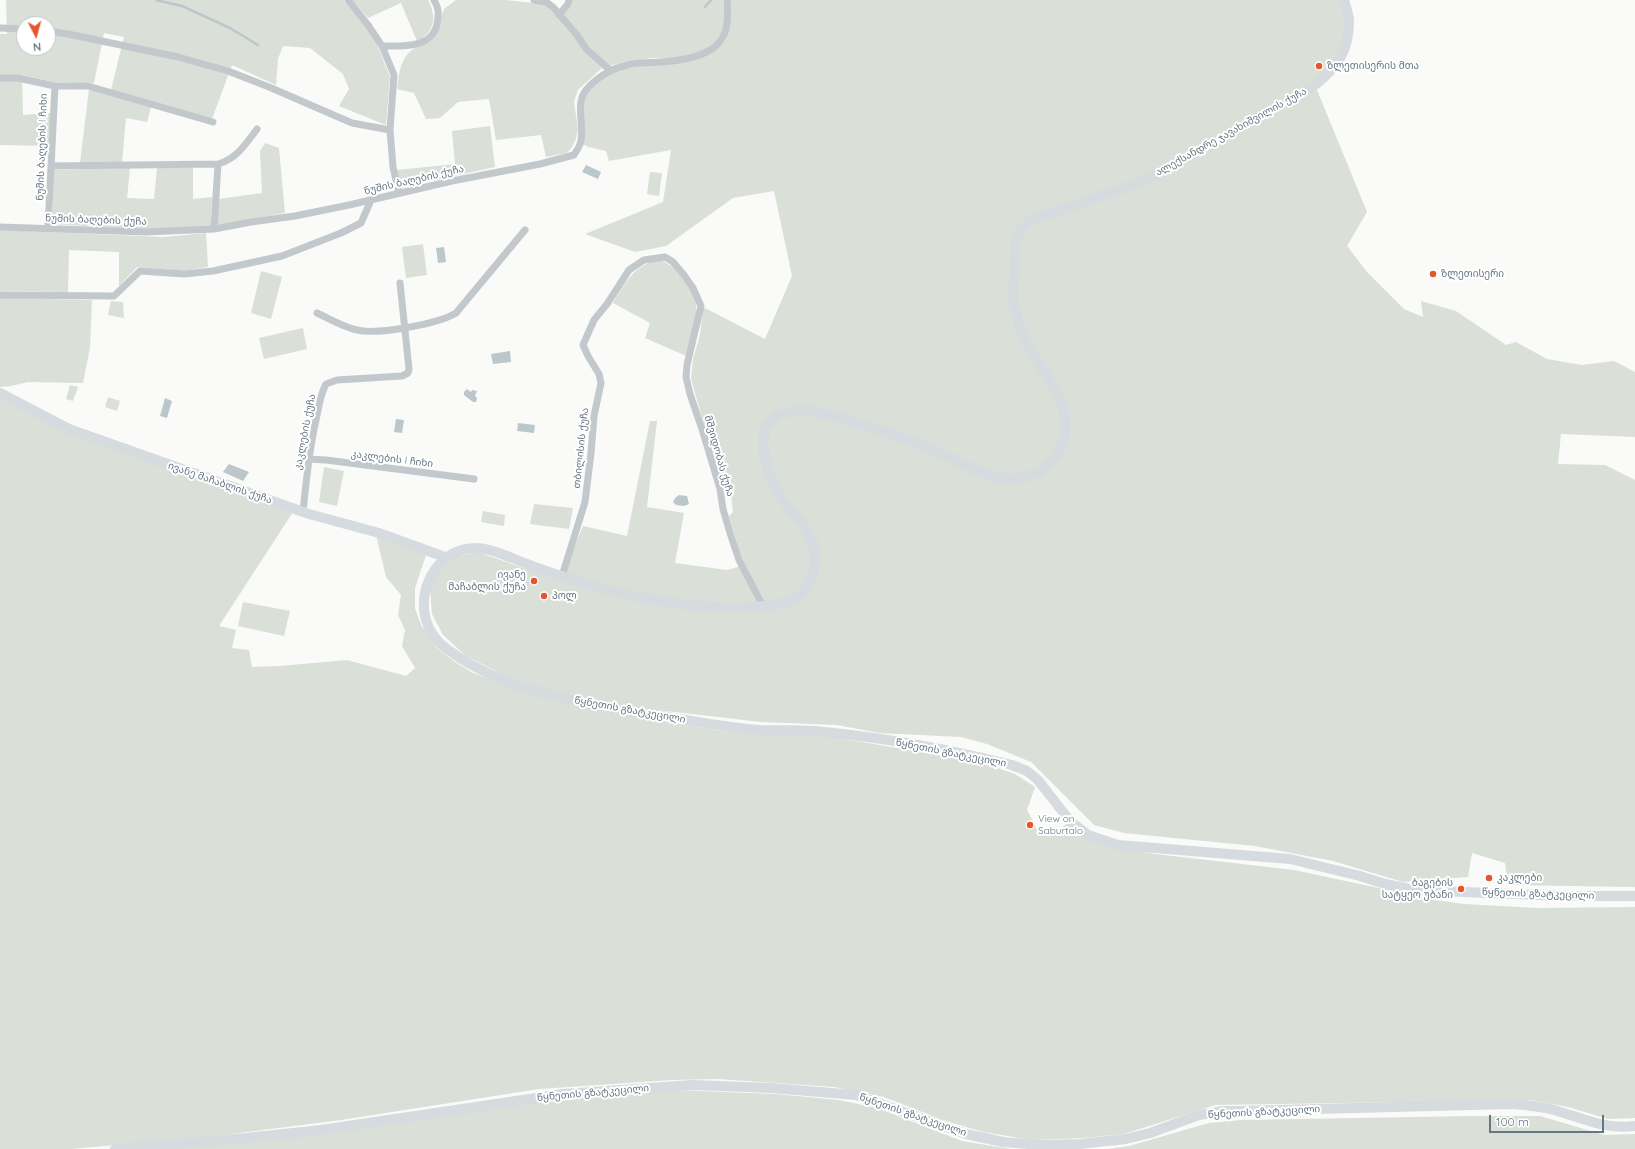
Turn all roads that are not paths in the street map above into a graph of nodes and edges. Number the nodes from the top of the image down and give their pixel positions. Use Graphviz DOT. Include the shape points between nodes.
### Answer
graph roads {
  1 [pos="348,0"];
  2 [pos="434,0"];
  3 [pos="534,0"];
  4 [pos="569,0"];
  5 [pos="727,0"];
  6 [pos="1344,0"];
  7 [pos="559,15"];
  8 [pos="0,28"];
  9 [pos="16,29"];
  10 [pos="56,32"];
  11 [pos="382,46"];
  12 [pos="611,71"];
  13 [pos="0,78"];
  14 [pos="55,86"];
  15 [pos="213,122"];
  16 [pos="257,129"];
  17 [pos="390,130"];
  18 [pos="218,164"];
  19 [pos="52,166"];
  20 [pos="398,193"];
  21 [pos="371,200"];
  22 [pos="0,227"];
  23 [pos="48,228"];
  24 [pos="214,229"];
  25 [pos="525,230"];
  26 [pos="400,283"];
  27 [pos="0,295"];
  28 [pos="701,306"];
  29 [pos="317,313"];
  30 [pos="404,327"];
  31 [pos="0,393"];
  32 [pos="308,459"];
  33 [pos="474,479"];
  34 [pos="303,512"];
  35 [pos="445,557"];
  36 [pos="562,576"];
  37 [pos="763,606"];
  38 [pos="1635,896"];
  39 [pos="1635,1126"];
  40 [pos="115,1149"];
  1 -- 11 [label="street"];
  2 -- 11 [label="street" via="439,8 438,18 436,28 430,37 414,45"];
  3 -- 7 [label="street" via="546,2"];
  4 -- 7 [label="street"];
  5 -- 12 [label="street, ნუშის ბაღების ქუჩა" via="726,27 720,42 706,52 687,58 643,62"];
  6 -- 37 [label="main road, ალექსანდრე ჯავახიშვილის ქუჩა" via="1349,21 1341,60 1315,85 1173,166 1135,184 1034,219 1021,227 1017,239 1013,303 1025,340 1056,391 1064,410 1066,436 1059,453 1049,466 1035,474 1020,478 1003,478 980,471 891,433 806,410 791,411 777,416 768,424 763,435 770,474 782,498 814,544 815,560 811,582 800,597"];
  7 -- 12 [label="street" via="577,35 586,50"];
  8 -- 9 [label="street"];
  10 -- 17 [label="street" via="171,56 228,71 352,123"];
  11 -- 17 [label="street" via="394,75"];
  12 -- 20 [label="street, ნუშის ბაღების ქუჩა" via="585,91 580,106 581,143 574,155"];
  13 -- 14 [label="street" via="18,78"];
  14 -- 15 [label="street, ნუშის ბაღების I ჩიხი" via="88,86"];
  14 -- 19 [label="street, ნუშის ბაღების I ჩიხი"];
  16 -- 18 [label="street" via="236,154 228,161"];
  17 -- 20 [label="street"];
  18 -- 19 [label="street"];
  18 -- 24 [label="street"];
  19 -- 23 [label="street, ნუშის ბაღების I ჩიხი"];
  20 -- 21 [label="street, ნუშის ბაღების ქუჩა"];
  21 -- 24 [label="street, ნუშის ბაღების ქუჩა"];
  21 -- 27 [label="street" via="361,223 317,243 264,261 184,274 140,271 114,296"];
  22 -- 23 [label="street, ნუშის ბაღების ქუჩა"];
  23 -- 24 [label="street, ნუშის ბაღების ქუჩა" via="146,232"];
  25 -- 30 [label="street" via="456,313 438,321"];
  26 -- 30 [label="street"];
  28 -- 36 [label="street, თბილისის ქუჩა" via="684,275 665,256 644,260 629,270 594,320 583,345 599,374 601,383 594,416 588,489"];
  28 -- 37 [label="street, მშვიდობას ქუჩა" via="686,377 739,560"];
  29 -- 30 [label="street" via="356,330"];
  30 -- 32 [label="street, კაკლების ქუჩა" via="409,359 408,373 402,376 337,380 326,384"];
  31 -- 34 [label="main road, ივანე მაჩაბლის ქუჩა" via="69,429"];
  32 -- 33 [label="street, კაკლების I ჩიხი"];
  32 -- 34 [label="street, კაკლების ქუჩა"];
  34 -- 35 [label="main road, ივანე მაჩაბლის ქუჩა" via="379,533"];
  35 -- 36 [label="main road, ალექსანდრე ჯავახიშვილის ქუჩა" via="472,547 487,549"];
  35 -- 38 [label="main road, წყნეთის გზატკეცილი" via="430,576 425,591 426,622 437,640 475,667 532,690 620,709 722,726 818,731 871,737 1012,765 1027,771 1038,780 1070,821 1088,835 1118,845 1290,859 1415,890"];
  36 -- 37 [label="main road, ალექსანდრე ჯავახიშვილის ქუჩა" via="613,590 694,606"];
  39 -- 40 [label="main road, წყნეთის გზატკეცილი" via="1603,1126 1542,1107 1511,1104 1230,1111 1199,1115 1126,1139 1040,1145 1003,1142 966,1134 856,1095 692,1085 563,1094 321,1130"];
}
